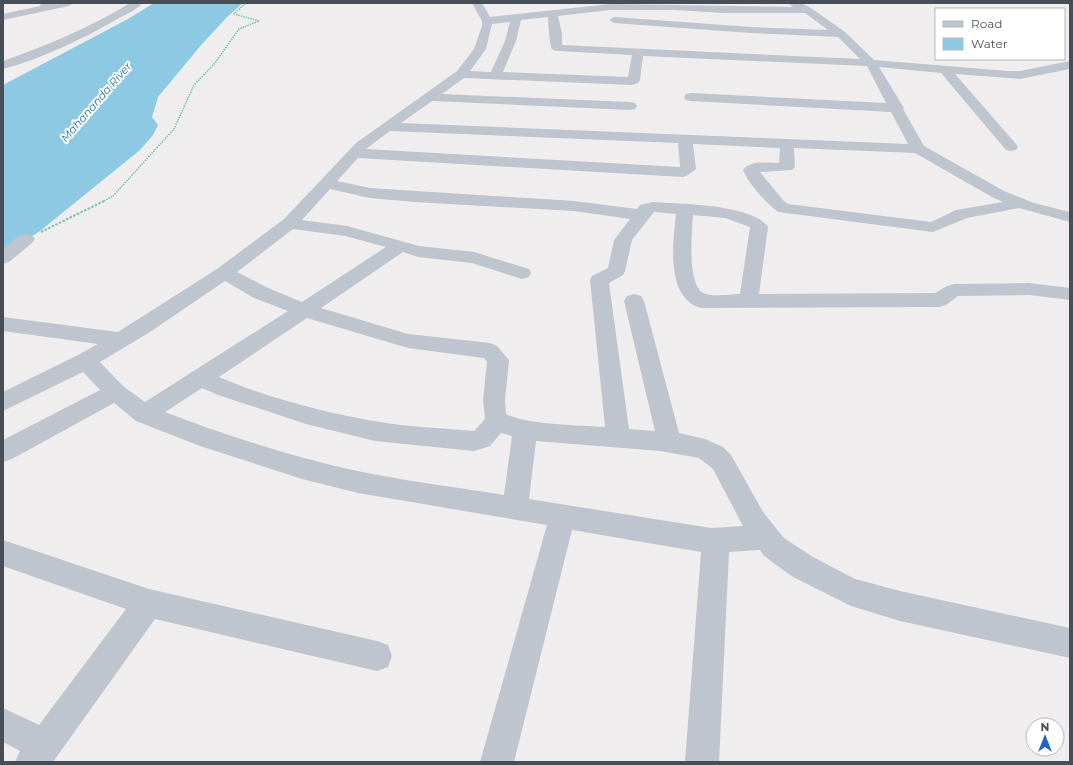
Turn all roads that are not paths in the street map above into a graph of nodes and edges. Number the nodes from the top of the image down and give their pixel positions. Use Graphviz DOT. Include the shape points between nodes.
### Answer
graph roads {
  1 [pos="32,3"];
  2 [pos="69,3"];
  3 [pos="137,3"];
  4 [pos="477,3"];
  5 [pos="793,3"];
  6 [pos="45,5"];
  7 [pos="533,5"];
  8 [pos="3,6"];
  9 [pos="722,7"];
  10 [pos="807,10"];
  11 [pos="566,12"];
  12 [pos="547,14"];
  13 [pos="3,17"];
  14 [pos="516,18"];
  15 [pos="487,21"];
  16 [pos="841,34"];
  17 [pos="10,50"];
  18 [pos="638,52"];
  19 [pos="30,56"];
  20 [pos="871,63"];
  21 [pos="3,65"];
  22 [pos="1070,65"];
  23 [pos="945,70"];
  24 [pos="461,74"];
  25 [pos="495,76"];
  26 [pos="633,81"];
  27 [pos="431,97"];
  28 [pos="691,97"];
  29 [pos="630,106"];
  30 [pos="897,108"];
  31 [pos="387,127"];
  32 [pos="628,136"];
  33 [pos="685,139"];
  34 [pos="787,144"];
  35 [pos="1011,147"];
  36 [pos="918,149"];
  37 [pos="355,153"];
  38 [pos="327,184"];
  39 [pos="1022,203"];
  40 [pos="685,209"];
  41 [pos="641,215"];
  42 [pos="1070,217"];
  43 [pos="290,223"];
  44 [pos="26,240"];
  45 [pos="400,246"];
  46 [pos="3,258"];
  47 [pos="224,273"];
  48 [pos="522,273"];
  49 [pos="1070,294"];
  50 [pos="749,300"];
  51 [pos="634,301"];
  52 [pos="305,310"];
  53 [pos="3,324"];
  54 [pos="122,340"];
  55 [pos="86,361"];
  56 [pos="201,378"];
  57 [pos="115,392"];
  58 [pos="3,402"];
  59 [pos="144,414"];
  60 [pos="498,422"];
  61 [pos="525,430"];
  62 [pos="618,437"];
  63 [pos="669,442"];
  64 [pos="3,452"];
  65 [pos="515,508"];
  66 [pos="562,516"];
  67 [pos="766,537"];
  68 [pos="711,541"];
  69 [pos="3,552"];
  70 [pos="148,603"];
  71 [pos="1070,643"];
  72 [pos="377,656"];
  73 [pos="3,724"];
  74 [pos="38,753"];
  75 [pos="497,762"];
  76 [pos="702,762"];
  1 -- 8 [label="street"];
  2 -- 6 [label="street"];
  3 -- 19 [label="street" via="77,36"];
  4 -- 15 [label="street"];
  5 -- 10 [label="street"];
  6 -- 13 [label="street"];
  7 -- 12 [label="street"];
  9 -- 10 [label="street"];
  9 -- 11 [label="street" via="610,7"];
  10 -- 16 [label="street"];
  11 -- 12 [label="street"];
  11 -- 16 [label="street" via="576,17 600,19"];
  12 -- 14 [label="street"];
  12 -- 18 [label="street" via="557,48"];
  14 -- 15 [label="street"];
  14 -- 25 [label="street" via="515,30"];
  15 -- 24 [label="street" via="480,49"];
  16 -- 20 [label="street"];
  17 -- 19 [label="street"];
  18 -- 20 [label="street"];
  18 -- 26 [label="street"];
  19 -- 21 [label="street"];
  20 -- 23 [label="street"];
  20 -- 30 [label="street"];
  22 -- 23 [label="street" via="1013,75"];
  23 -- 35 [label="street"];
  24 -- 25 [label="street"];
  24 -- 27 [label="street"];
  25 -- 26 [label="street"];
  26 -- 29 [label="street"];
  27 -- 29 [label="street"];
  27 -- 31 [label="street"];
  28 -- 30 [label="street"];
  29 -- 32 [label="street"];
  30 -- 36 [label="street"];
  31 -- 32 [label="street"];
  31 -- 37 [label="street"];
  32 -- 33 [label="street"];
  33 -- 34 [label="street"];
  33 -- 37 [label="street" via="688,169 683,172"];
  34 -- 36 [label="street"];
  34 -- 39 [label="street" via="787,167 751,170 784,208 933,227 962,214"];
  36 -- 39 [label="street" via="978,184"];
  37 -- 38 [label="street"];
  38 -- 41 [label="street" via="370,193 574,206"];
  38 -- 43 [label="street"];
  39 -- 42 [label="street"];
  40 -- 41 [label="street" via="649,207"];
  40 -- 50 [label="street" via="682,255 692,294 701,301"];
  40 -- 50 [label="street" via="727,213 757,224 759,227"];
  41 -- 62 [label="street" via="623,240 616,271 599,280"];
  43 -- 45 [label="street" via="347,232"];
  43 -- 47 [label="street"];
  44 -- 46 [label="street"];
  45 -- 48 [label="street" via="436,254 474,258"];
  45 -- 52 [label="street"];
  47 -- 52 [label="street" via="261,293"];
  47 -- 54 [label="street"];
  49 -- 50 [label="street" via="1029,289 977,289 954,290 939,300"];
  51 -- 63 [label="street"];
  52 -- 56 [label="street"];
  52 -- 60 [label="street" via="408,341 490,351 498,360 494,413"];
  53 -- 54 [label="street"];
  54 -- 55 [label="street"];
  55 -- 57 [label="street"];
  55 -- 58 [label="street"];
  56 -- 59 [label="street"];
  56 -- 60 [label="street" via="226,390 306,416 375,431 474,441 482,439"];
  57 -- 59 [label="street"];
  57 -- 64 [label="street"];
  59 -- 65 [label="street" via="208,439 302,468 358,482"];
  60 -- 61 [label="street" via="504,426"];
  61 -- 62 [label="street"];
  61 -- 65 [label="street"];
  62 -- 63 [label="street"];
  63 -- 67 [label="street" via="693,445 716,455"];
  65 -- 66 [label="street"];
  66 -- 68 [label="street"];
  66 -- 75 [label="street"];
  67 -- 68 [label="street"];
  67 -- 71 [label="street" via="803,567 851,592 900,606"];
  68 -- 76 [label="street" via="715,550"];
  69 -- 70 [label="street"];
  70 -- 72 [label="street"];
  70 -- 74 [label="street"];
  73 -- 74 [label="street"];
}
